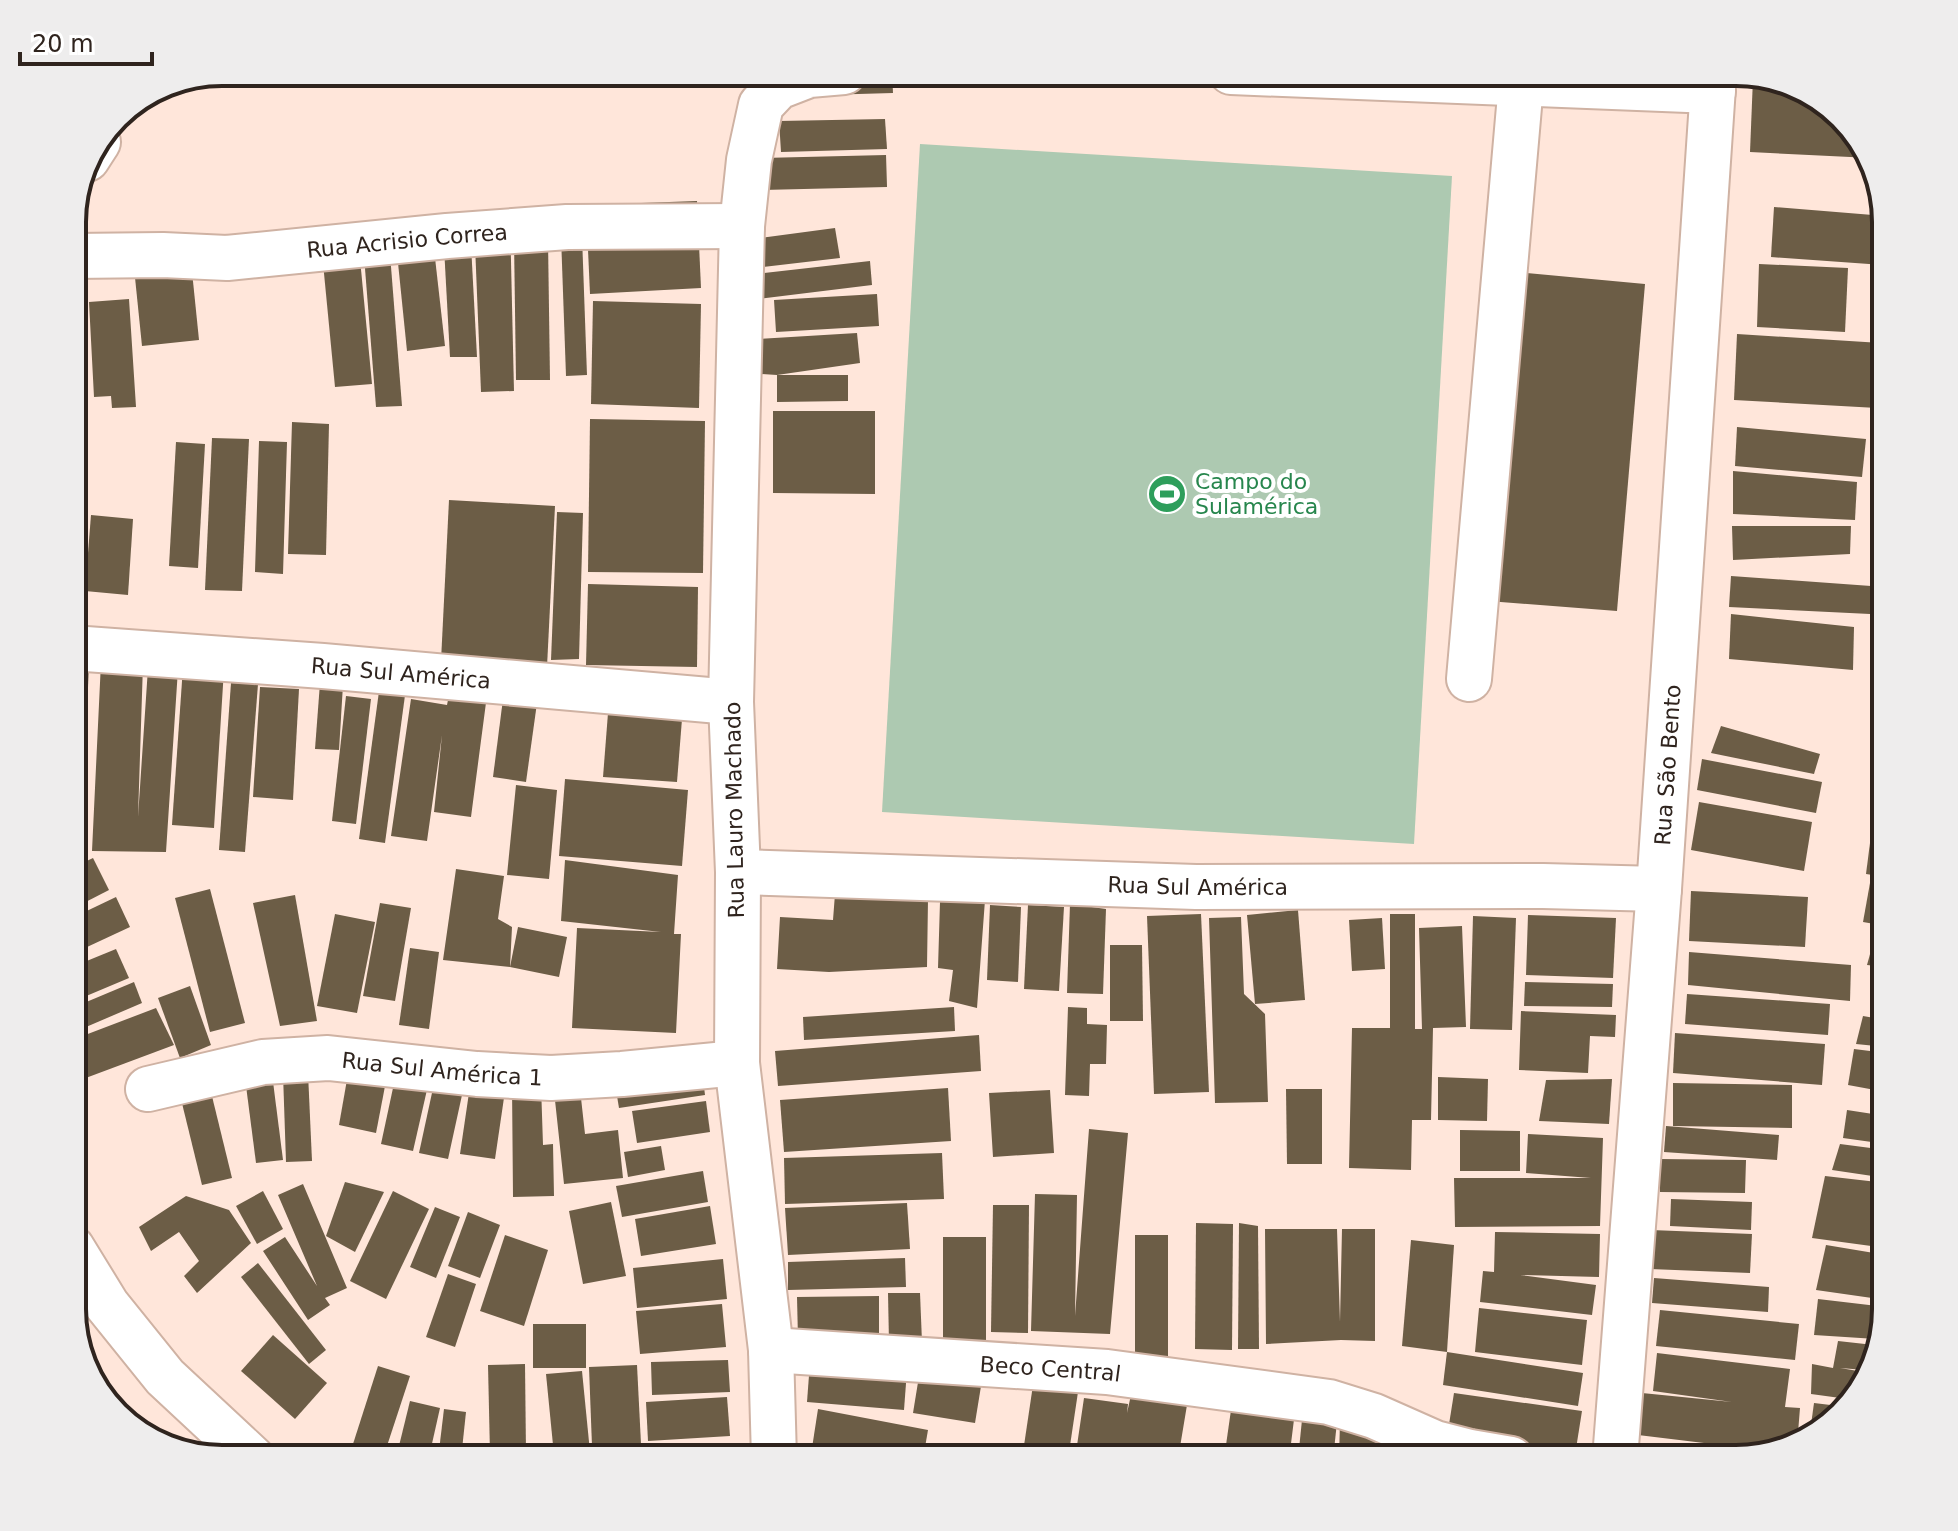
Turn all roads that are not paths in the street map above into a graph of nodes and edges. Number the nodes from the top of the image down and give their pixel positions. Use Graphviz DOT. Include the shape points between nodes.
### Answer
graph roads {
  1 [pos="781,86"];
  2 [pos="1521,86"];
  3 [pos="1714,86"];
  4 [pos="742,226"];
  5 [pos="86,256"];
  6 [pos="86,649"];
  7 [pos="1469,679"];
  8 [pos="731,702"];
  9 [pos="738,872"];
  10 [pos="1659,889"];
  11 [pos="737,1063"];
  12 [pos="148,1089"];
  13 [pos="86,1271"];
  14 [pos="771,1350"];
  15 [pos="238,1445"];
  16 [pos="763,1445"];
  17 [pos="1443,1445"];
  18 [pos="1616,1445"];
  1 -- 4 [label="street, Rua Lauro Machado" via="761,105"];
  2 -- 7 [label="street"];
  3 -- 10 [label="street, Rua São Bento"];
  4 -- 5 [label="street, Rua Acrisio Correa" via="567,227 227,258"];
  4 -- 8 [label="street, Rua Lauro Machado"];
  6 -- 8 [label="street, Rua Sul América"];
  8 -- 9 [label="street, Rua Lauro Machado"];
  9 -- 10 [label="street, Rua Sul América" via="1196,887"];
  9 -- 11 [label="street, Rua Lauro Machado"];
  10 -- 18 [label="street, Rua São Bento"];
  11 -- 12 [label="street, Rua Sul América 1" via="551,1078 328,1058 263,1062"];
  11 -- 14 [label="street, Rua Lauro Machado"];
  13 -- 15 [label="street" via="165,1377"];
  14 -- 16 [label="street, Rua Lauro Machado"];
  14 -- 17 [label="street, Beco Central" via="1107,1372 1329,1402"];
}
